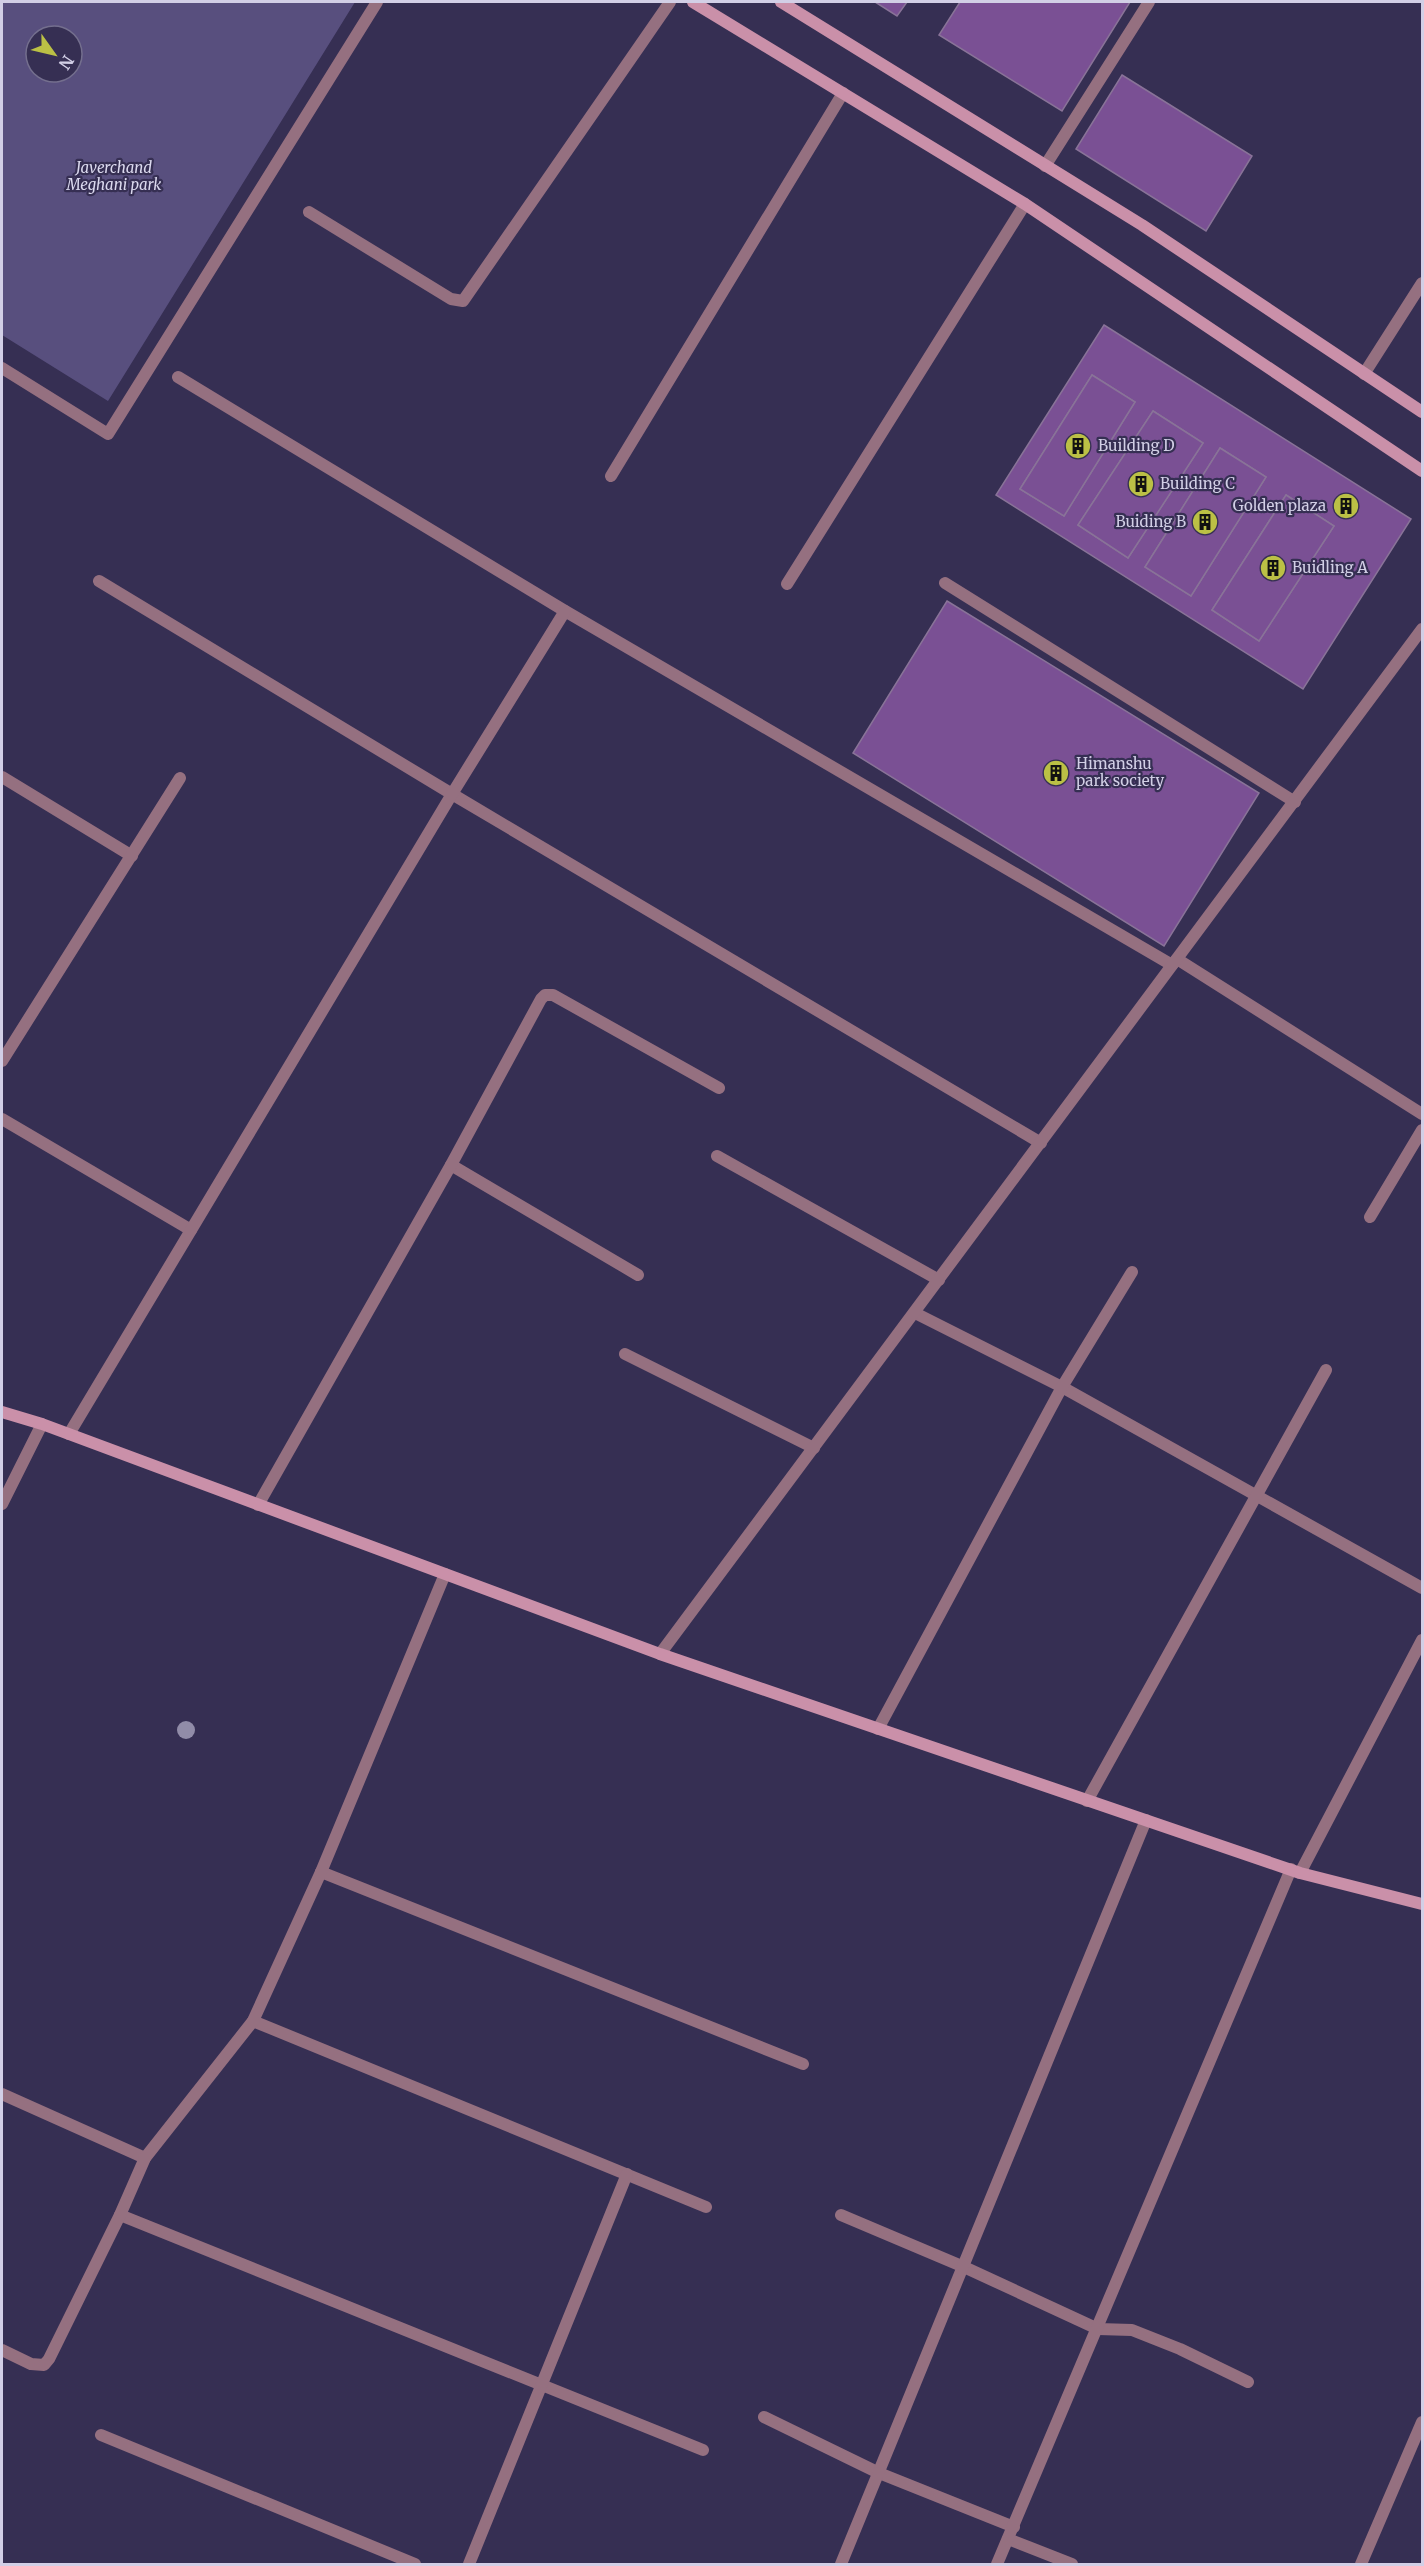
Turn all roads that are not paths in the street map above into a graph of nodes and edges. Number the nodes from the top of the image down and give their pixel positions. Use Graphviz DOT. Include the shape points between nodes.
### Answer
graph roads {
  1 [pos="377,2"];
  2 [pos="670,2"];
  3 [pos="693,2"];
  4 [pos="782,2"];
  5 [pos="1149,2"];
  6 [pos="843,93"];
  7 [pos="1046,166"];
  8 [pos="1025,204"];
  9 [pos="309,212"];
  10 [pos="1422,283"];
  11 [pos="2,368"];
  12 [pos="1364,374"];
  13 [pos="178,377"];
  14 [pos="1422,412"];
  15 [pos="1422,471"];
  16 [pos="611,476"];
  17 [pos="99,581"];
  18 [pos="945,583"];
  19 [pos="788,584"];
  20 [pos="565,611"];
  21 [pos="1422,629"];
  22 [pos="2,777"];
  23 [pos="180,778"];
  24 [pos="452,794"];
  25 [pos="1294,802"];
  26 [pos="132,856"];
  27 [pos="1175,962"];
  28 [pos="2,1061"];
  29 [pos="719,1088"];
  30 [pos="1422,1114"];
  31 [pos="2,1119"];
  32 [pos="1422,1130"];
  33 [pos="1041,1143"];
  34 [pos="717,1156"];
  35 [pos="450,1165"];
  36 [pos="1370,1217"];
  37 [pos="191,1230"];
  38 [pos="1132,1272"];
  39 [pos="638,1275"];
  40 [pos="939,1280"];
  41 [pos="915,1313"];
  42 [pos="625,1354"];
  43 [pos="1326,1370"];
  44 [pos="1062,1386"];
  45 [pos="2,1412"];
  46 [pos="42,1424"];
  47 [pos="69,1434"];
  48 [pos="814,1448"];
  49 [pos="1257,1496"];
  50 [pos="2,1504"];
  51 [pos="258,1505"];
  52 [pos="445,1575"];
  53 [pos="1422,1588"];
  54 [pos="1422,1640"];
  55 [pos="660,1654"];
  56 [pos="878,1729"];
  57 [pos="1087,1801"];
  58 [pos="1146,1820"];
  59 [pos="1296,1871"];
  60 [pos="321,1872"];
  61 [pos="1422,1904"];
  62 [pos="253,2020"];
  63 [pos="803,2064"];
  64 [pos="2,2094"];
  65 [pos="146,2158"];
  66 [pos="627,2174"];
  67 [pos="706,2206"];
  68 [pos="120,2215"];
  69 [pos="841,2215"];
  70 [pos="964,2267"];
  71 [pos="1098,2329"];
  72 [pos="2,2350"];
  73 [pos="1248,2382"];
  74 [pos="543,2384"];
  75 [pos="764,2417"];
  76 [pos="1422,2422"];
  77 [pos="101,2435"];
  78 [pos="703,2450"];
  79 [pos="879,2473"];
  80 [pos="1014,2526"];
  81 [pos="1008,2539"];
  82 [pos="415,2565"];
  83 [pos="470,2565"];
  84 [pos="841,2565"];
  85 [pos="997,2565"];
  86 [pos="1072,2565"];
  87 [pos="1361,2565"];
  1 -- 11 [label="street" via="108,434"];
  2 -- 9 [label="street" via="463,301 451,299"];
  3 -- 6 [label="street"];
  4 -- 7 [label="street"];
  5 -- 7 [label="street"];
  6 -- 8 [label="street"];
  6 -- 16 [label="street"];
  7 -- 12 [label="street" via="1142,225"];
  8 -- 15 [label="street"];
  8 -- 19 [label="street"];
  10 -- 12 [label="street"];
  12 -- 14 [label="street"];
  13 -- 20 [label="street"];
  17 -- 24 [label="street"];
  18 -- 25 [label="street"];
  20 -- 24 [label="street"];
  20 -- 27 [label="street"];
  21 -- 25 [label="street"];
  22 -- 26 [label="street"];
  23 -- 26 [label="street"];
  24 -- 33 [label="street"];
  24 -- 37 [label="street"];
  25 -- 27 [label="street"];
  26 -- 28 [label="street"];
  27 -- 30 [label="street"];
  27 -- 33 [label="street"];
  29 -- 35 [label="street" via="553,995 545,995"];
  31 -- 37 [label="street"];
  32 -- 36 [label="street"];
  33 -- 40 [label="street"];
  34 -- 40 [label="street"];
  35 -- 39 [label="street"];
  35 -- 51 [label="street"];
  37 -- 47 [label="street"];
  38 -- 44 [label="street"];
  40 -- 41 [label="street"];
  41 -- 44 [label="street"];
  41 -- 48 [label="street"];
  42 -- 48 [label="street"];
  43 -- 49 [label="street"];
  44 -- 49 [label="street"];
  44 -- 56 [label="street"];
  45 -- 46 [label="street"];
  46 -- 47 [label="street"];
  46 -- 50 [label="street"];
  47 -- 51 [label="street"];
  48 -- 55 [label="street"];
  49 -- 53 [label="street"];
  49 -- 57 [label="street"];
  51 -- 52 [label="street"];
  52 -- 55 [label="street"];
  52 -- 60 [label="street"];
  54 -- 59 [label="street"];
  55 -- 56 [label="street"];
  56 -- 57 [label="street"];
  57 -- 58 [label="street"];
  58 -- 59 [label="street"];
  58 -- 70 [label="street"];
  59 -- 61 [label="street"];
  59 -- 71 [label="street"];
  60 -- 62 [label="street"];
  60 -- 63 [label="street"];
  62 -- 65 [label="street"];
  62 -- 66 [label="street"];
  64 -- 65 [label="street"];
  65 -- 68 [label="street"];
  66 -- 67 [label="street"];
  66 -- 74 [label="street"];
  68 -- 72 [label="street" via="44,2365 31,2364"];
  68 -- 74 [label="street"];
  69 -- 70 [label="street"];
  70 -- 71 [label="street"];
  70 -- 79 [label="street"];
  71 -- 73 [label="street" via="1132,2330"];
  71 -- 80 [label="street"];
  74 -- 78 [label="street"];
  74 -- 83 [label="street"];
  75 -- 79 [label="street"];
  76 -- 87 [label="street"];
  77 -- 82 [label="street"];
  79 -- 80 [label="street"];
  79 -- 84 [label="street"];
  80 -- 81 [label="street"];
  81 -- 85 [label="street"];
  81 -- 86 [label="street"];
}
